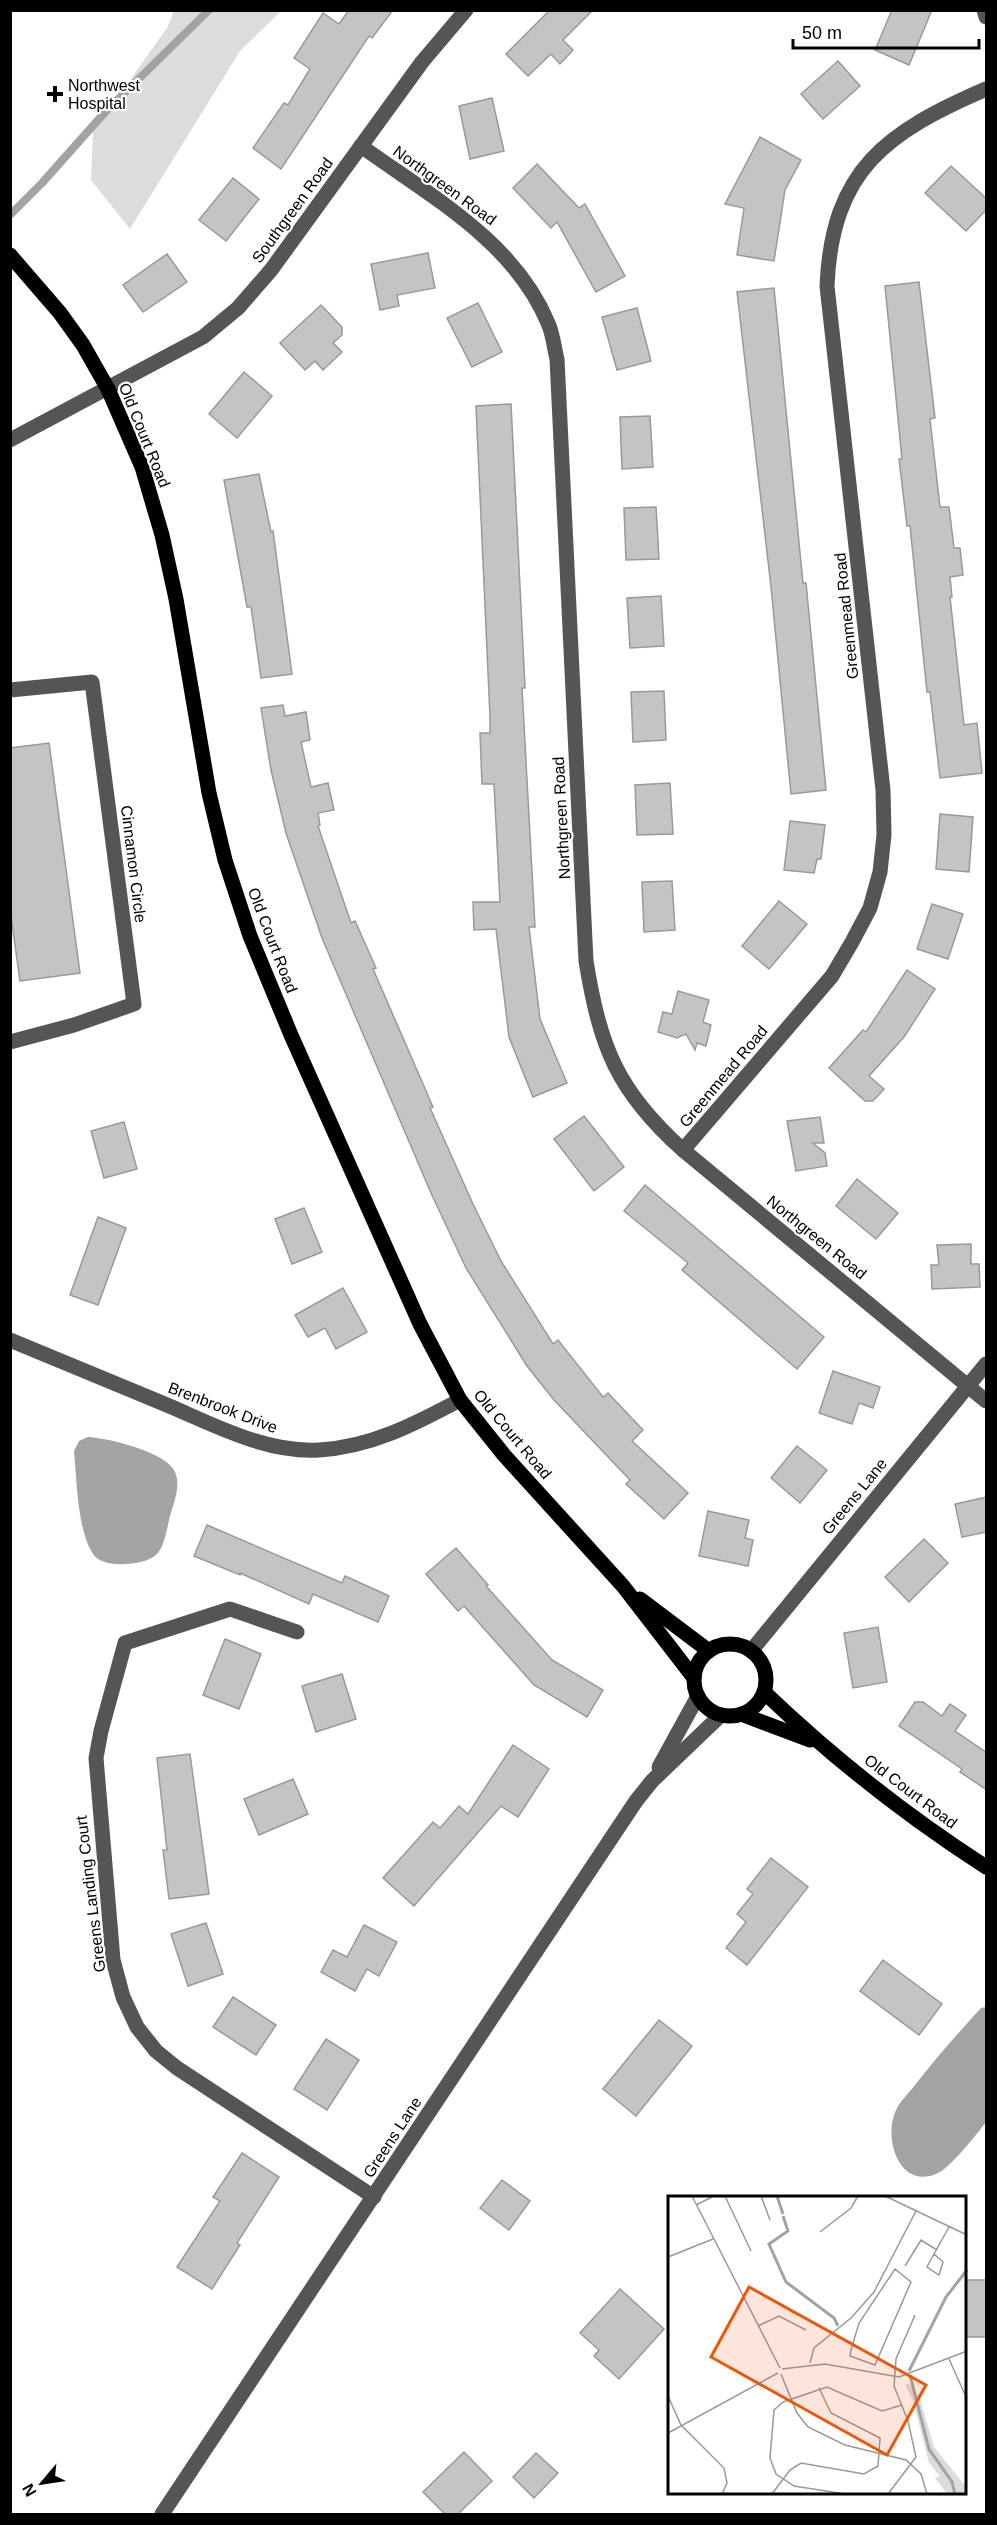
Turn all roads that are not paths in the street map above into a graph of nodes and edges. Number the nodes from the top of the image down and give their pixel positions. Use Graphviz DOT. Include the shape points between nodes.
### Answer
graph roads {
  1 [pos="466,10"];
  2 [pos="984,10"];
  3 [pos="987,17"];
  4 [pos="987,89"];
  5 [pos="361,146"];
  6 [pos="10,255"];
  7 [pos="108,389"];
  8 [pos="10,440"];
  9 [pos="10,690"];
  10 [pos="10,1042"];
  11 [pos="683,1150"];
  12 [pos="10,1340"];
  13 [pos="987,1364"];
  14 [pos="969,1385"];
  15 [pos="460,1400"];
  16 [pos="987,1401"];
  17 [pos="623,1586"];
  18 [pos="297,1632"];
  19 [pos="709,1651"];
  20 [pos="751,1651"];
  21 [pos="694,1678"];
  22 [pos="764,1692"];
  23 [pos="698,1696"];
  24 [pos="741,1714"];
  25 [pos="721,1715"];
  26 [pos="816,1742"];
  27 [pos="652,1781"];
  28 [pos="987,1867"];
  29 [pos="374,2197"];
  30 [pos="162,2514"];
  1 -- 5 [label="street, Southgreen Road" via="422,62"];
  2 -- 3 [label="street"];
  4 -- 11 [label="street, Greenmead Road" via="937,110 874,156 852,183 828,253 827,286 883,790 885,835 873,899 832,976"];
  5 -- 7 [label="street, Southgreen Road" via="272,270 238,308 203,337"];
  5 -- 11 [label="street, Northgreen Road" via="487,238 525,284 548,324 557,359 586,960 592,1002 615,1070 658,1127"];
  6 -- 7 [label="main road, Old Court Road" via="66,321"];
  7 -- 8 [label="street, Southgreen Road"];
  7 -- 15 [label="main road, Old Court Road" via="142,467 162,535 209,793 225,860 250,936 380,1237"];
  9 -- 10 [label="street, Cinnamon Circle" via="92,682 134,1004"];
  11 -- 14 [label="street, Northgreen Road"];
  12 -- 15 [label="street, Brenbrook Drive" via="274,1447 318,1450 362,1444 406,1428"];
  13 -- 14 [label="street, Greens Lane"];
  14 -- 16 [label="street, Northgreen Road"];
  14 -- 20 [label="street, Greens Lane"];
  15 -- 17 [label="main road, Old Court Road" via="504,1455"];
  17 -- 19 [label="main road, Old Court Road"];
  17 -- 21 [label="main road, Old Court Road"];
  18 -- 29 [label="street, Greens Landing Court" via="230,1610 125,1643 96,1758 113,1960 132,2017 156,2051"];
  19 -- 20 [label="main road" via="725,1644"];
  19 -- 21 [label="main road" via="701,1658"];
  20 -- 22 [label="main road" via="764,1669"];
  21 -- 23 [label="main road"];
  22 -- 24 [label="main road" via="755,1706"];
  22 -- 26 [label="main road, Old Court Road"];
  23 -- 25 [label="main road" via="707,1708"];
  23 -- 27 [label="street, Greens Lane"];
  24 -- 25 [label="main road"];
  24 -- 26 [label="main road, Old Court Road"];
  25 -- 27 [label="street, Greens Lane"];
  26 -- 28 [label="main road, Old Court Road" via="948,1843"];
  27 -- 29 [label="street, Greens Lane"];
  29 -- 30 [label="street, Greens Lane"];
}
